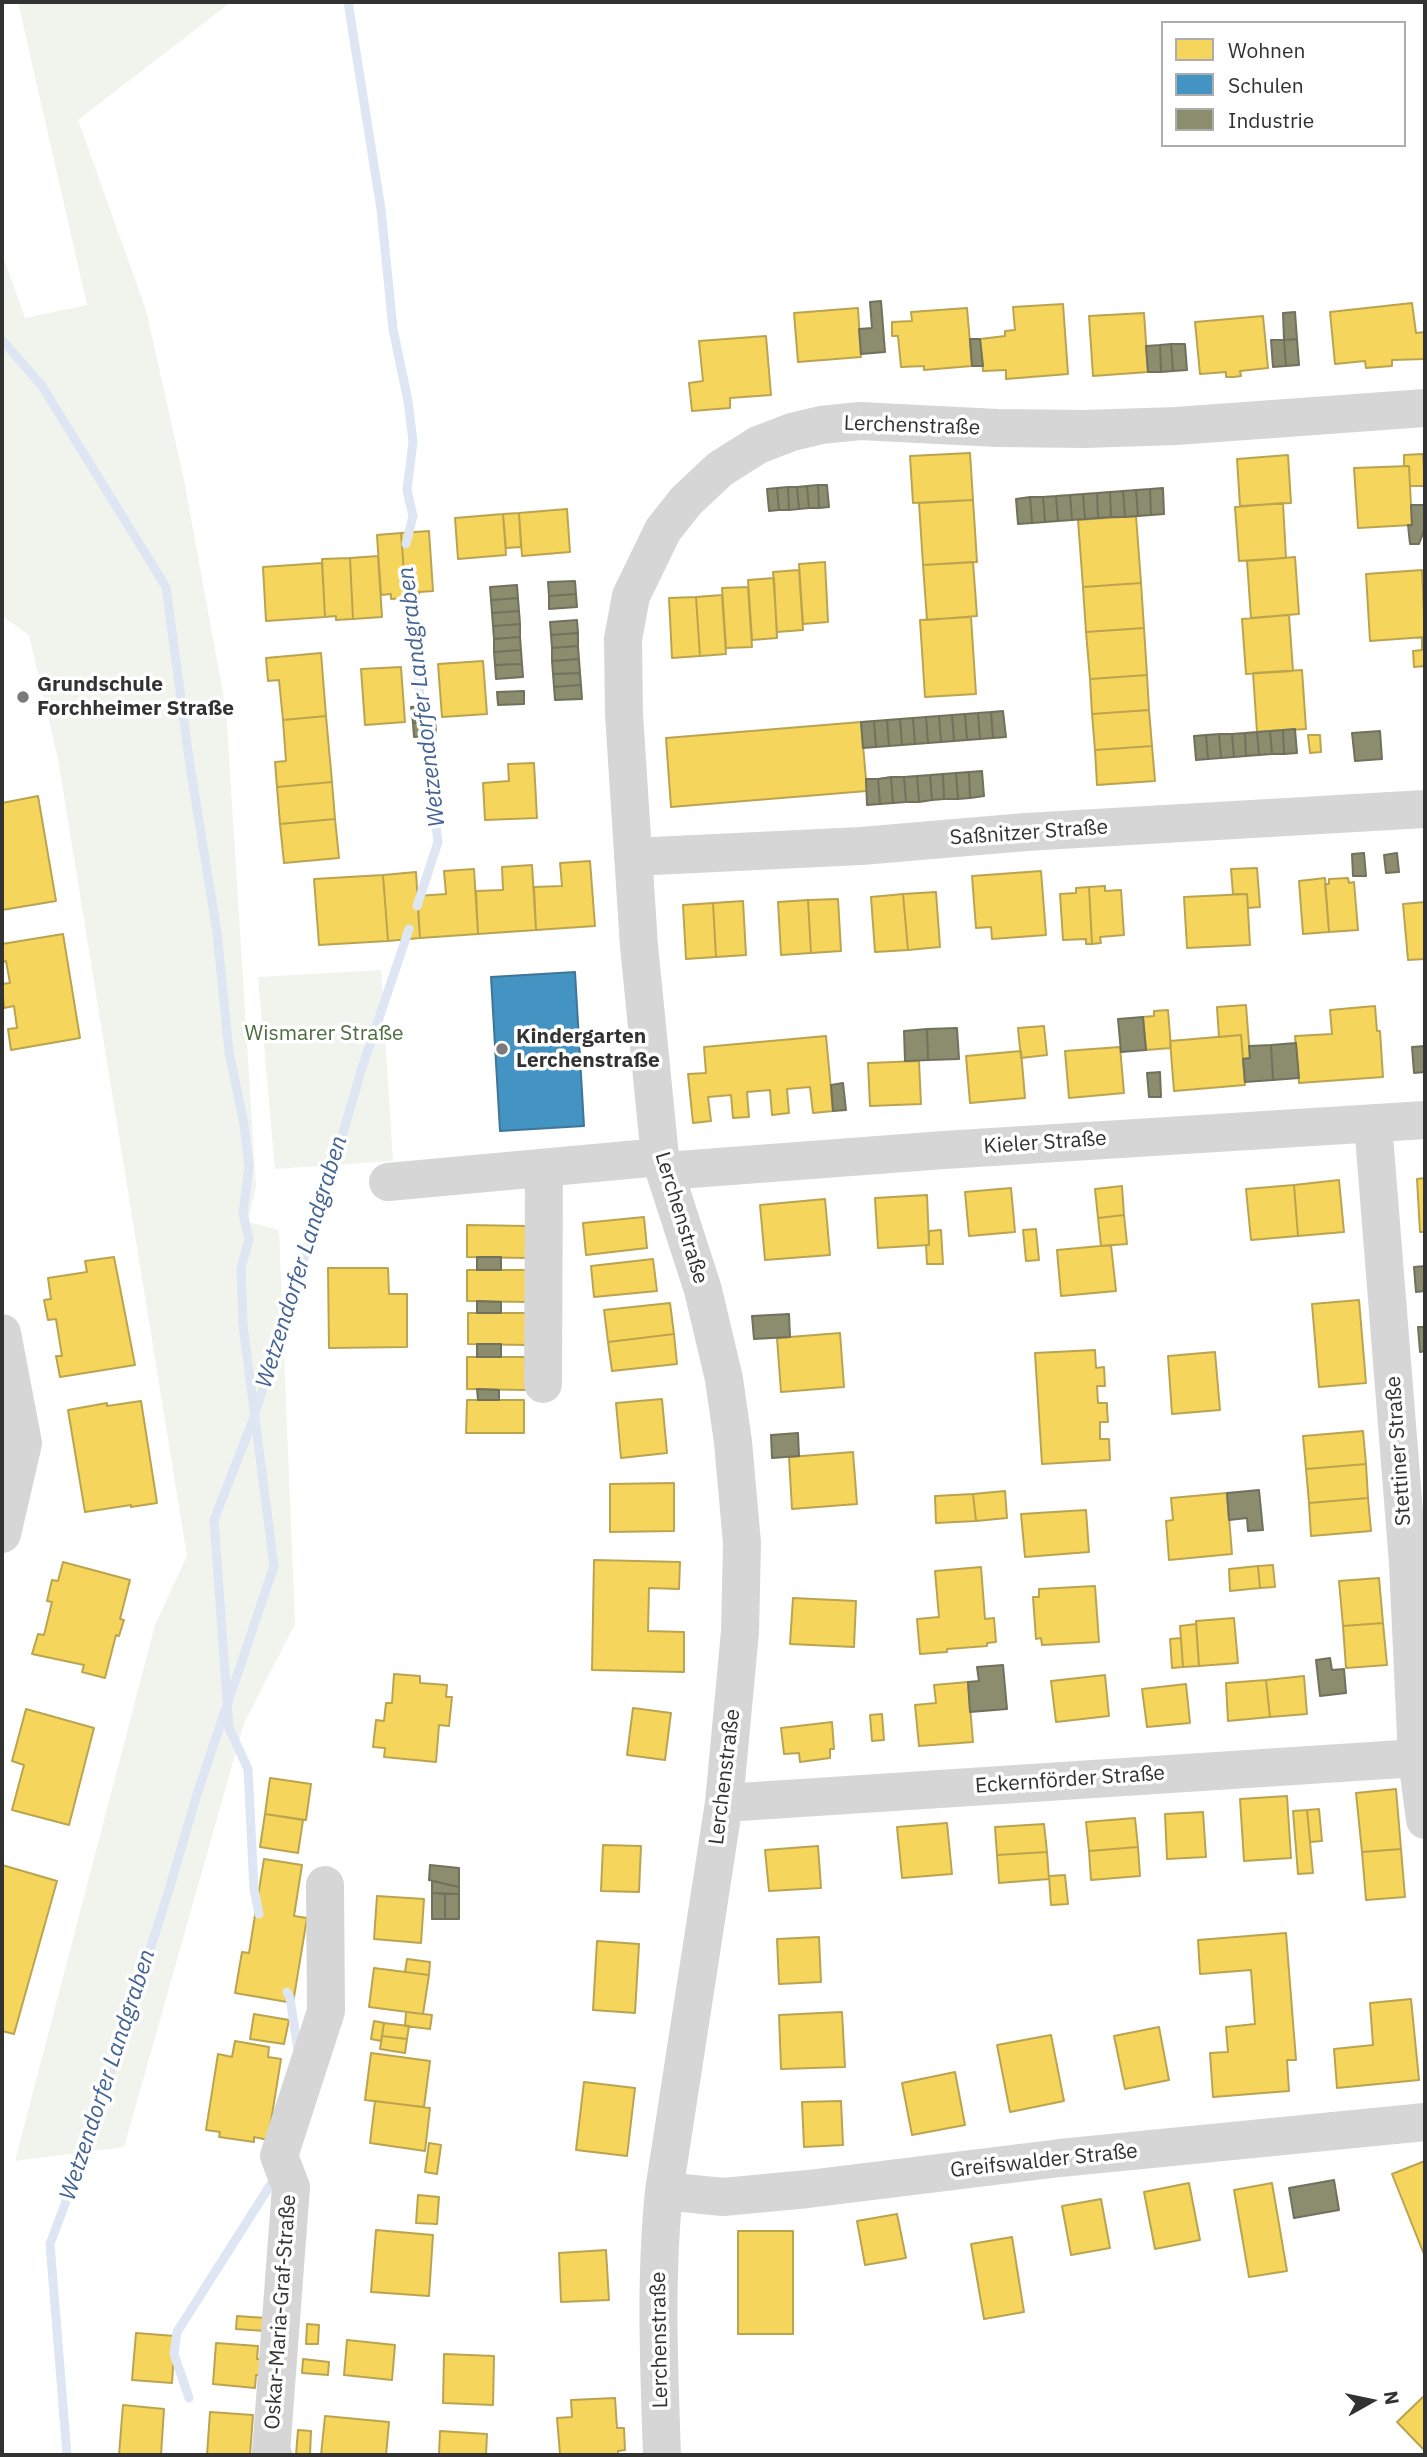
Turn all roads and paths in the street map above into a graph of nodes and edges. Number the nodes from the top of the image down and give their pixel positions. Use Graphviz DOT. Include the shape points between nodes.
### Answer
graph roads {
  1 [pos="1425,408"];
  2 [pos="1425,808"];
  3 [pos="634,857"];
  4 [pos="1425,1120"];
  5 [pos="1373,1123"];
  6 [pos="662,1164"];
  7 [pos="544,1168"];
  8 [pos="388,1182"];
  9 [pos="2,1334"];
  10 [pos="543,1384"];
  11 [pos="2,1534"];
  12 [pos="1416,1562"];
  13 [pos="1417,1758"];
  14 [pos="724,1803"];
  15 [pos="1425,1820"];
  16 [pos="325,1885"];
  17 [pos="1425,2122"];
  18 [pos="664,2191"];
  19 [pos="273,2455"];
  20 [pos="662,2455"];
  1 -- 3 [label="street, Lerchenstraße" via="1084,429 860,421 821,425 758,445 720,469 686,501 663,530 631,597 623,639"];
  2 -- 3 [label="street, Saßnitzer Straße"];
  3 -- 6 [label="street, Lerchenstraße"];
  4 -- 5 [label="street, Kieler Straße"];
  5 -- 6 [label="street, Kieler Straße"];
  5 -- 12 [label="street, Stettiner Straße"];
  6 -- 7 [label="street"];
  6 -- 14 [label="street, Lerchenstraße" via="703,1290 724,1379 734,1454 742,1543 740,1632"];
  7 -- 8 [label="street"];
  7 -- 10 [label="street"];
  9 -- 11 [label="street" via="23,1443"];
  12 -- 13 [label="street, Stettiner Straße"];
  13 -- 14 [label="street, Eckernförder Straße"];
  13 -- 15 [label="street, Stettiner Straße"];
  14 -- 18 [label="street, Lerchenstraße"];
  16 -- 19 [label="street, Oskar-Maria-Graf-Straße" via="326,2011 279,2156 291,2187"];
  17 -- 18 [label="street, Greifswalder Straße" via="723,2197"];
  18 -- 20 [label="street, Lerchenstraße" via="659,2252"];
}
